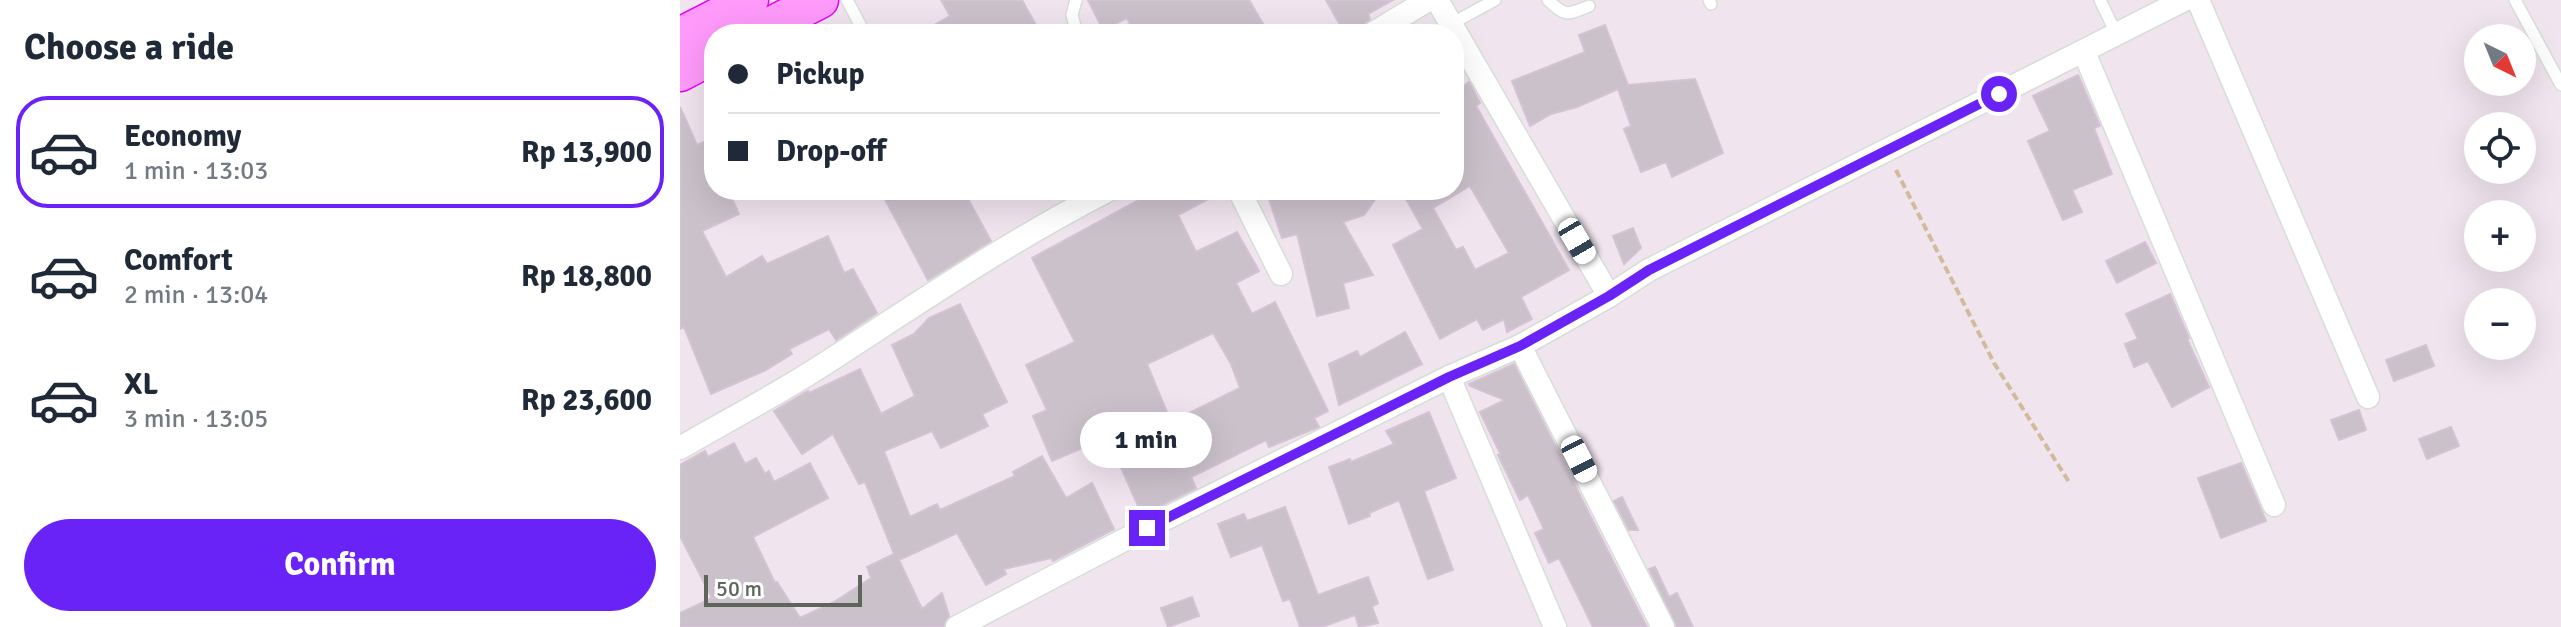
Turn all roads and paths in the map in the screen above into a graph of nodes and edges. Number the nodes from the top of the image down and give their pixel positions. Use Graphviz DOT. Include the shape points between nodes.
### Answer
graph roads {
  1 [pos="750,0"];
  2 [pos="820,0"];
  3 [pos="847,0"];
  4 [pos="1076,0"];
  5 [pos="1428,0"];
  6 [pos="1437,0"];
  7 [pos="1495,0"];
  8 [pos="1548,0"];
  9 [pos="2100,0"];
  10 [pos="2184,0"];
  11 [pos="2198,0"];
  12 [pos="2515,0"];
  13 [pos="1589,6"];
  14 [pos="726,24"];
  15 [pos="773,24"];
  16 [pos="860,24"];
  17 [pos="1074,24"];
  18 [pos="1388,24"];
  19 [pos="1451,24"];
  20 [pos="2116,33"];
  21 [pos="1464,46"];
  22 [pos="2084,52"];
  23 [pos="2561,85"];
  24 [pos="1885,150"];
  25 [pos="1091,200"];
  26 [pos="1244,200"];
  27 [pos="1281,274"];
  28 [pos="1609,296"];
  29 [pos="1520,346"];
  30 [pos="1449,377"];
  31 [pos="2368,397"];
  32 [pos="680,448"];
  33 [pos="2069,482"];
  34 [pos="2274,505"];
  35 [pos="957,627"];
  36 [pos="1555,627"];
  37 [pos="1663,627"];
  1 -- 14 [label="highway"];
  2 -- 15 [label="highway"];
  3 -- 16 [label="lane"];
  4 -- 17 [label="lane"];
  5 -- 18 [label="street"];
  6 -- 19 [label="street"];
  7 -- 19 [label="lane"];
  8 -- 13 [label="lane" via="1569,14"];
  9 -- 20 [label="lane"];
  10 -- 20 [label="street"];
  11 -- 31 [label="street"];
  12 -- 23 [label="lane"];
  20 -- 22 [label="street"];
  21 -- 28 [label="street"];
  22 -- 24 [label="street"];
  22 -- 34 [label="street"];
  24 -- 28 [label="street" via="1649,270"];
  24 -- 33 [label="path" via="1994,363"];
  25 -- 32 [label="street"];
  26 -- 27 [label="street"];
  28 -- 29 [label="street"];
  29 -- 30 [label="street"];
  29 -- 37 [label="street"];
  30 -- 35 [label="street"];
  30 -- 36 [label="street"];
}
